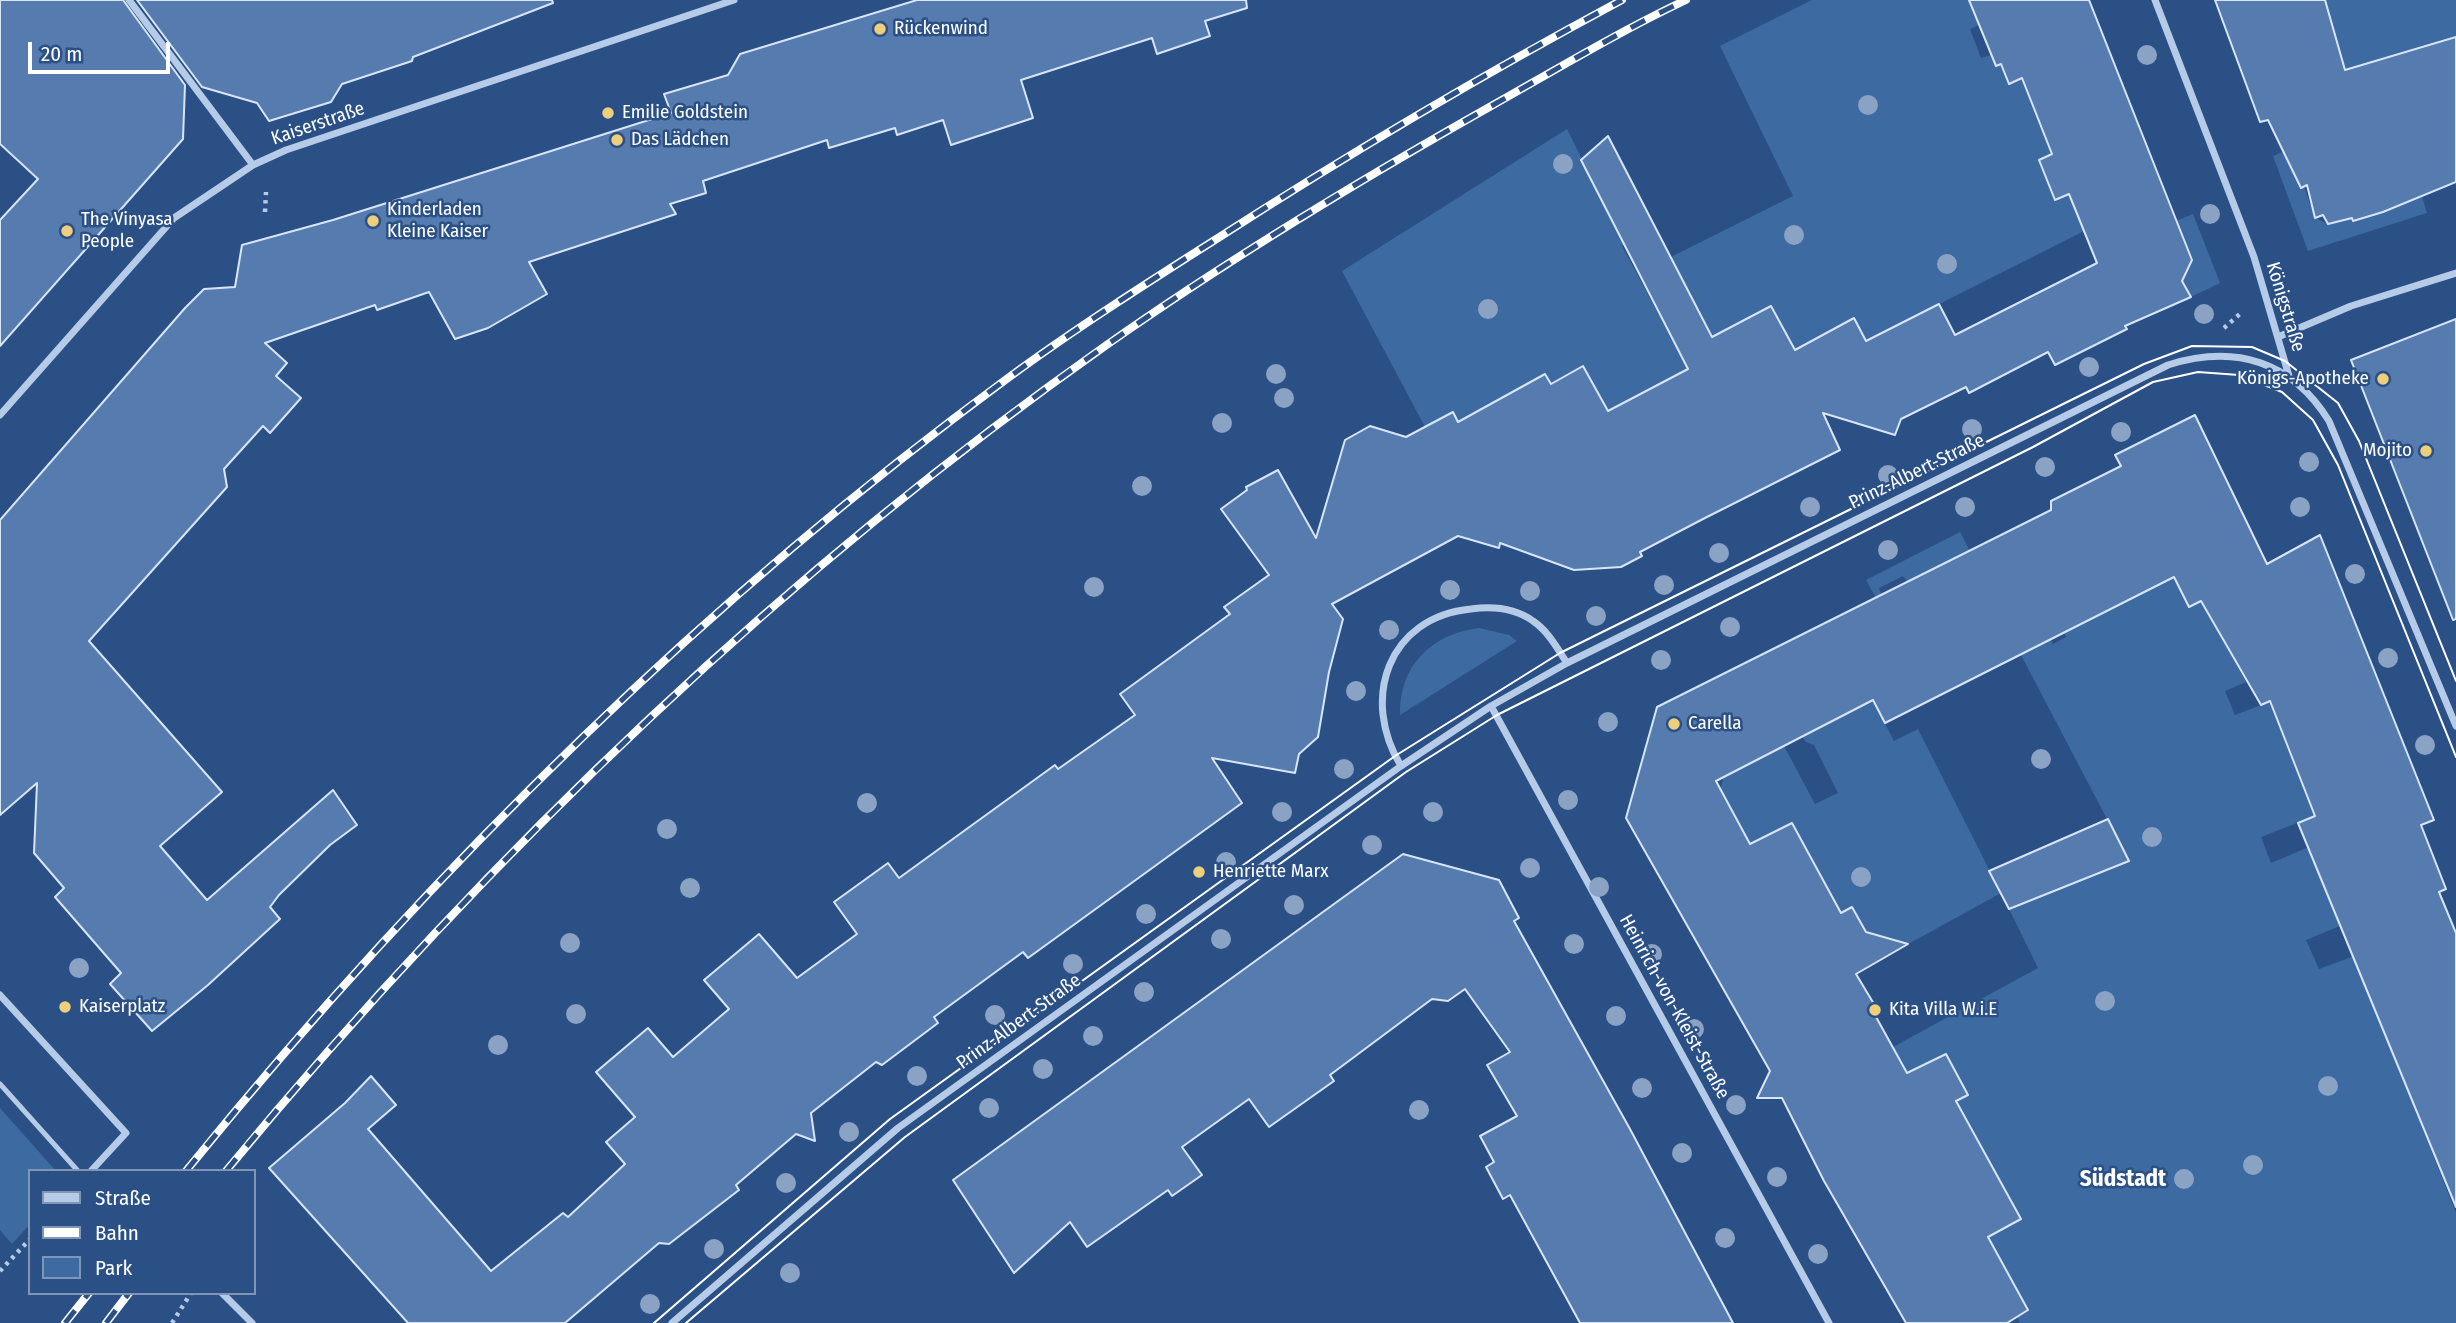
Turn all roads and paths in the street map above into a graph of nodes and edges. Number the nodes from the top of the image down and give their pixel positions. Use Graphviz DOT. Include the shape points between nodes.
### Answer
graph roads {
  1 [pos="129,0"];
  2 [pos="734,0"];
  3 [pos="2155,0"];
  4 [pos="253,165"];
  5 [pos="2456,273"];
  6 [pos="2278,337"];
  7 [pos="2289,376"];
  8 [pos="0,415"];
  9 [pos="1567,663"];
  10 [pos="1491,706"];
  11 [pos="2456,726"];
  12 [pos="1401,766"];
  13 [pos="0,995"];
  14 [pos="0,1084"];
  15 [pos="76,1169"];
  16 [pos="93,1169"];
  17 [pos="28,1241"];
  18 [pos="0,1271"];
  19 [pos="190,1295"];
  20 [pos="224,1295"];
  21 [pos="172,1323"];
  22 [pos="252,1323"];
  23 [pos="672,1323"];
  24 [pos="1829,1323"];
  1 -- 4 [label="street"];
  2 -- 4 [label="street, Kaiserstraße"];
  3 -- 6 [label="street, Königstraße" via="2254,257"];
  4 -- 8 [label="street, Kaiserstraße" via="174,218"];
  5 -- 6 [label="street" via="2351,306"];
  6 -- 7 [label="street, Königstraße"];
  7 -- 9 [label="street, Prinz-Albert-Straße" via="2254,360 2218,355 2168,365"];
  7 -- 11 [label="street, Königstraße" via="2314,396 2329,421"];
  9 -- 10 [label="street, Prinz-Albert-Straße"];
  9 -- 12 [label="street" via="1548,634 1517,612 1463,609 1417,629 1398,647 1382,686 1387,734"];
  10 -- 12 [label="street, Prinz-Albert-Straße"];
  10 -- 24 [label="street, Heinrich-von-Kleist-Straße"];
  12 -- 23 [label="street, Prinz-Albert-Straße" via="898,1128"];
  13 -- 16 [label="street" via="126,1133"];
  14 -- 15 [label="lane"];
  17 -- 18 [label="path"];
  19 -- 21 [label="path"];
  20 -- 22 [label="street"];
}
